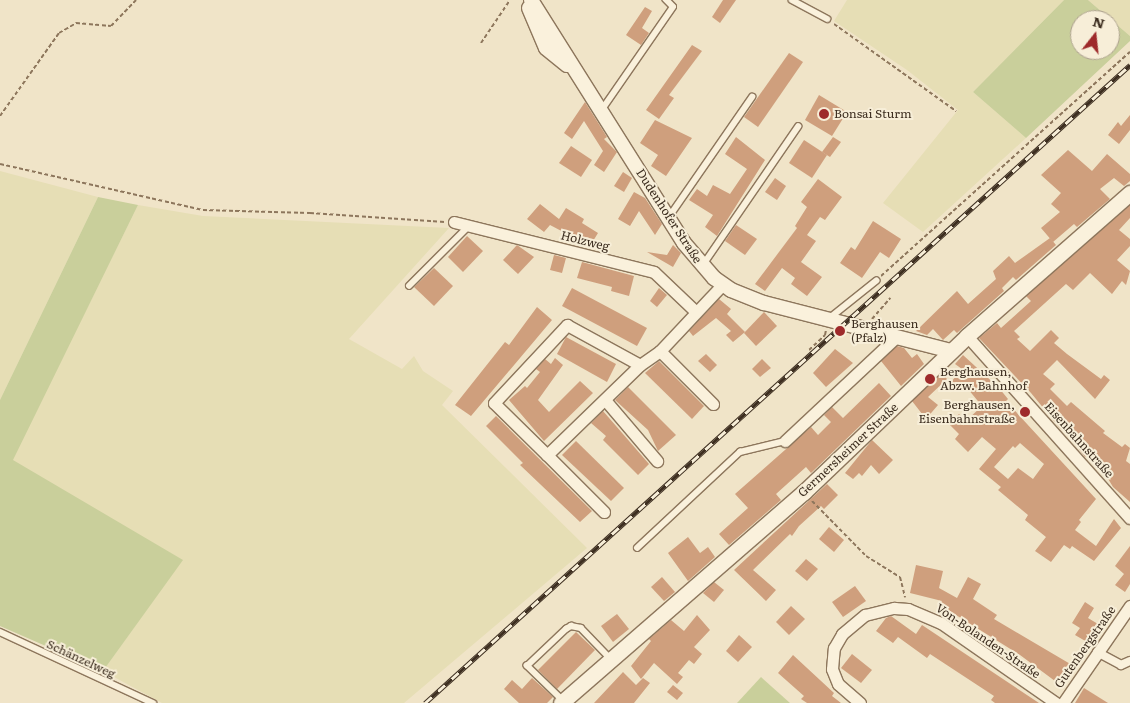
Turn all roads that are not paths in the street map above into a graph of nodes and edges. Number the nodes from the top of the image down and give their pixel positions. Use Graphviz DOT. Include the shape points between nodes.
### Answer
graph roads {
  1 [pos="526,0"];
  2 [pos="531,0"];
  3 [pos="666,0"];
  4 [pos="792,0"];
  5 [pos="827,19"];
  6 [pos="572,68"];
  7 [pos="752,97"];
  8 [pos="601,111"];
  9 [pos="798,128"];
  10 [pos="1130,193"];
  11 [pos="668,219"];
  12 [pos="454,222"];
  13 [pos="469,226"];
  14 [pos="702,266"];
  15 [pos="876,281"];
  16 [pos="722,285"];
  17 [pos="410,286"];
  18 [pos="695,311"];
  19 [pos="829,318"];
  20 [pos="967,336"];
  21 [pos="896,337"];
  22 [pos="660,351"];
  23 [pos="951,351"];
  24 [pos="640,365"];
  25 [pos="606,401"];
  26 [pos="713,404"];
  27 [pos="785,441"];
  28 [pos="547,455"];
  29 [pos="658,461"];
  30 [pos="604,512"];
  31 [pos="1130,518"];
  32 [pos="638,548"];
  33 [pos="1130,606"];
  34 [pos="0,632"];
  35 [pos="1097,652"];
  36 [pos="610,658"];
  37 [pos="1130,661"];
  38 [pos="562,702"];
  39 [pos="153,703"];
  40 [pos="860,703"];
  41 [pos="1056,703"];
  42 [pos="1063,703"];
  1 -- 6 [label="street, Dudenhofer Straße" via="546,48"];
  2 -- 6 [label="street, Dudenhofer Straße"];
  3 -- 8 [label="lane" via="673,7"];
  4 -- 5 [label="lane"];
  6 -- 8 [label="street, Dudenhofer Straße"];
  7 -- 11 [label="lane"];
  8 -- 11 [label="street, Dudenhofer Straße"];
  9 -- 14 [label="lane"];
  10 -- 20 [label="main road, Germersheimer Straße"];
  11 -- 14 [label="street, Dudenhofer Straße"];
  12 -- 13 [label="street, Holzweg"];
  13 -- 17 [label="lane"];
  13 -- 18 [label="street, Holzweg" via="654,272"];
  14 -- 16 [label="street, Dudenhofer Straße"];
  15 -- 19 [label="lane"];
  16 -- 18 [label="street"];
  16 -- 19 [label="street, Dudenhofer Straße" via="764,303"];
  18 -- 22 [label="street"];
  19 -- 21 [label="street, Dudenhofer Straße"];
  20 -- 23 [label="main road, Germersheimer Straße"];
  20 -- 31 [label="street, Eisenbahnstraße"];
  21 -- 23 [label="street, Dudenhofer Straße"];
  21 -- 27 [label="street"];
  22 -- 24 [label="street"];
  22 -- 26 [label="street"];
  23 -- 36 [label="main road, Germersheimer Straße" via="804,492"];
  24 -- 25 [label="street"];
  24 -- 28 [label="street" via="567,325 494,403"];
  25 -- 28 [label="street"];
  25 -- 29 [label="street"];
  27 -- 32 [label="lane" via="740,452"];
  28 -- 30 [label="street"];
  33 -- 35 [label="street, Gutenbergstraße"];
  34 -- 39 [label="lane, Schänzelweg"];
  35 -- 37 [label="street" via="1121,665"];
  35 -- 42 [label="street, Gutenbergstraße"];
  36 -- 38 [label="main road, Germersheimer Straße"];
  36 -- 38 [label="lane" via="578,626 571,626 560,635 527,666"];
  40 -- 41 [label="street, Von-Bolanden-Straße" via="838,684 832,669 834,648 842,634 864,615 878,610 908,609 941,623"];
}
